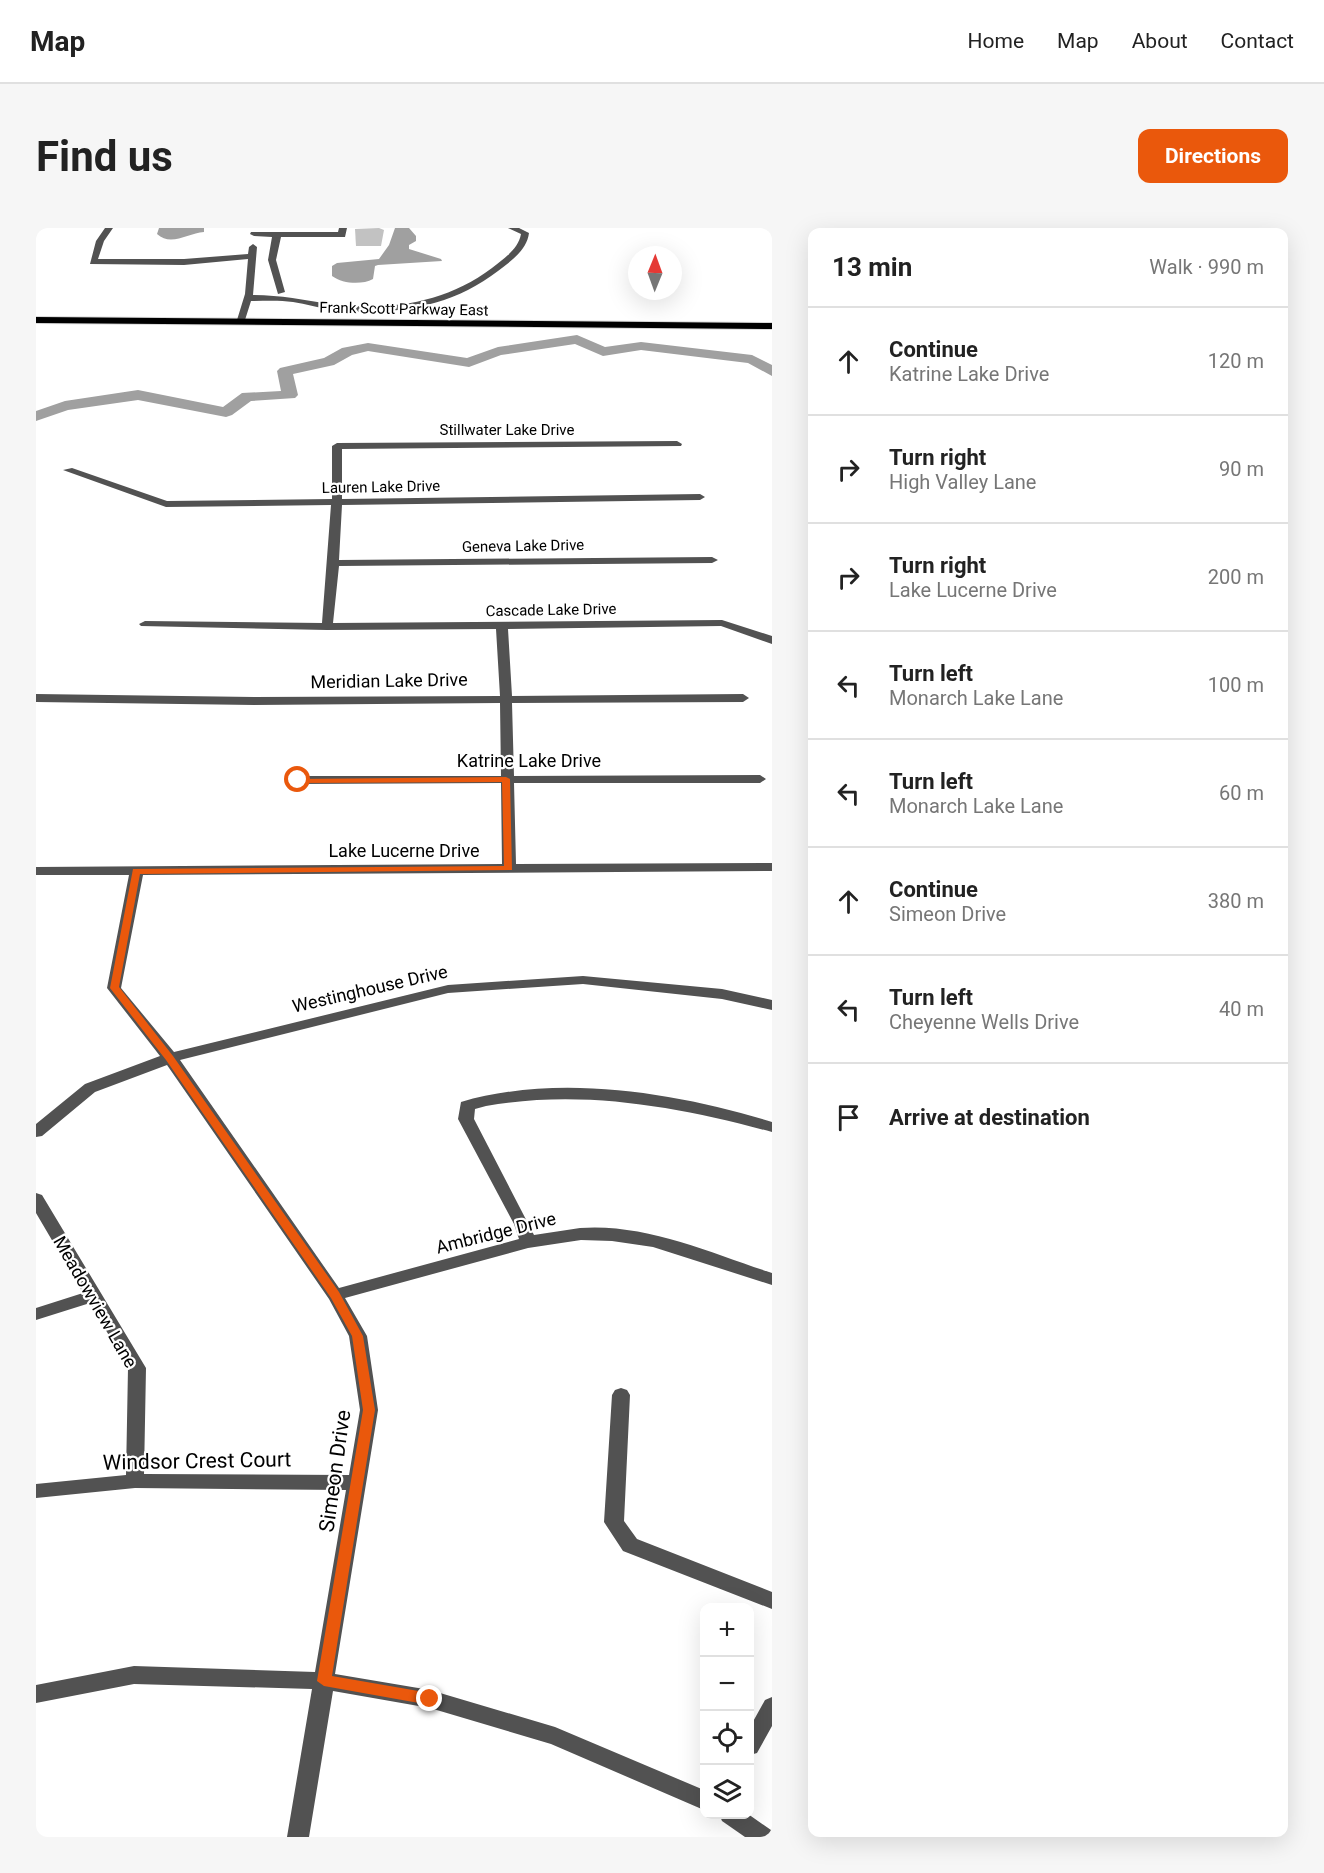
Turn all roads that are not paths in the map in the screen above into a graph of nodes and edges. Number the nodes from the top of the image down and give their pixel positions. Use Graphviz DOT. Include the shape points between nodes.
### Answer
graph roads {
  1 [pos="109,228"];
  2 [pos="343,228"];
  3 [pos="512,228"];
  4 [pos="253,231"];
  5 [pos="277,234"];
  6 [pos="252,256"];
  7 [pos="281,291"];
  8 [pos="248,296"];
  9 [pos="295,299"];
  10 [pos="36,320"];
  11 [pos="241,320"];
  12 [pos="772,326"];
  13 [pos="677,444"];
  14 [pos="68,470"];
  15 [pos="700,497"];
  16 [pos="338,503"];
  17 [pos="712,560"];
  18 [pos="334,563"];
  19 [pos="145,624"];
  20 [pos="502,625"];
  21 [pos="327,627"];
  22 [pos="772,640"];
  23 [pos="36,698"];
  24 [pos="506,698"];
  25 [pos="743,698"];
  26 [pos="506,779"];
  27 [pos="760,779"];
  28 [pos="298,780"];
  29 [pos="772,867"];
  30 [pos="509,868"];
  31 [pos="136,871"];
  32 [pos="36,872"];
  33 [pos="772,1005"];
  34 [pos="170,1058"];
  35 [pos="772,1126"];
  36 [pos="36,1132"];
  37 [pos="36,1199"];
  38 [pos="528,1242"];
  39 [pos="772,1279"];
  40 [pos="335,1295"];
  41 [pos="93,1296"];
  42 [pos="36,1314"];
  43 [pos="621,1395"];
  44 [pos="135,1481"];
  45 [pos="358,1483"];
  46 [pos="36,1491"];
  47 [pos="772,1601"];
  48 [pos="324,1681"];
  49 [pos="36,1694"];
  50 [pos="772,1706"];
  51 [pos="754,1739"];
  52 [pos="700,1798"];
  53 [pos="736,1819"];
  54 [pos="298,1837"];
  55 [pos="763,1837"];
  1 -- 6 [label="street" via="93,262 184,262"];
  2 -- 5 [label="street" via="342,235"];
  3 -- 9 [label="street" via="525,233 514,253 475,284 439,301 378,309 334,308"];
  4 -- 5 [label="street"];
  4 -- 6 [label="street"];
  5 -- 7 [label="street" via="272,260"];
  6 -- 8 [label="street"];
  7 -- 8 [label="street"];
  7 -- 9 [label="street" via="297,294"];
  8 -- 9 [label="street"];
  8 -- 11 [label="street"];
  10 -- 11 [label="main road, Frank Scott Parkway East"];
  11 -- 12 [label="main road, Frank Scott Parkway East"];
  13 -- 16 [label="street, Stillwater Lake Drive" via="337,446"];
  14 -- 16 [label="street, Lauren Lake Drive" via="166,504"];
  15 -- 16 [label="street, Lauren Lake Drive"];
  16 -- 18 [label="street"];
  17 -- 18 [label="street, Geneva Lake Drive"];
  18 -- 21 [label="street"];
  19 -- 21 [label="street, Cascade Lake Drive"];
  20 -- 21 [label="street, Cascade Lake Drive"];
  20 -- 22 [label="street, Cascade Lake Drive" via="722,623"];
  20 -- 24 [label="street"];
  23 -- 24 [label="street, Meridian Lake Drive"];
  24 -- 25 [label="street, Meridian Lake Drive"];
  24 -- 26 [label="street"];
  26 -- 27 [label="street, Katrine Lake Drive"];
  26 -- 28 [label="street, Katrine Lake Drive"];
  26 -- 30 [label="street"];
  29 -- 30 [label="street, Lake Lucerne Drive"];
  30 -- 31 [label="street, Lake Lucerne Drive"];
  31 -- 32 [label="street, Lake Lucerne Drive"];
  31 -- 34 [label="street, Simeon Drive" via="114,988"];
  33 -- 34 [label="street, Westinghouse Drive" via="722,994 583,980 448,989"];
  34 -- 36 [label="street, Westinghouse Drive" via="90,1088"];
  34 -- 40 [label="street, Simeon Drive"];
  35 -- 38 [label="street" via="729,1113 629,1095 489,1099 467,1106 466,1119"];
  37 -- 41 [label="street, Meadowview Lane"];
  38 -- 39 [label="street, Ambridge Drive" via="581,1234 630,1237 676,1247"];
  38 -- 40 [label="street, Ambridge Drive"];
  40 -- 45 [label="street, Simeon Drive" via="358,1336 369,1410"];
  41 -- 42 [label="street"];
  41 -- 44 [label="street, Meadowview Lane" via="137,1368"];
  43 -- 47 [label="street" via="614,1522 630,1545"];
  44 -- 45 [label="street, Windsor Crest Court"];
  44 -- 46 [label="street, Windsor Crest Court"];
  45 -- 48 [label="street, Simeon Drive"];
  48 -- 49 [label="street" via="134,1675"];
  48 -- 52 [label="street" via="430,1699 555,1736"];
  48 -- 54 [label="street, Simeon Drive"];
  50 -- 51 [label="street"];
  53 -- 55 [label="street"];
}
